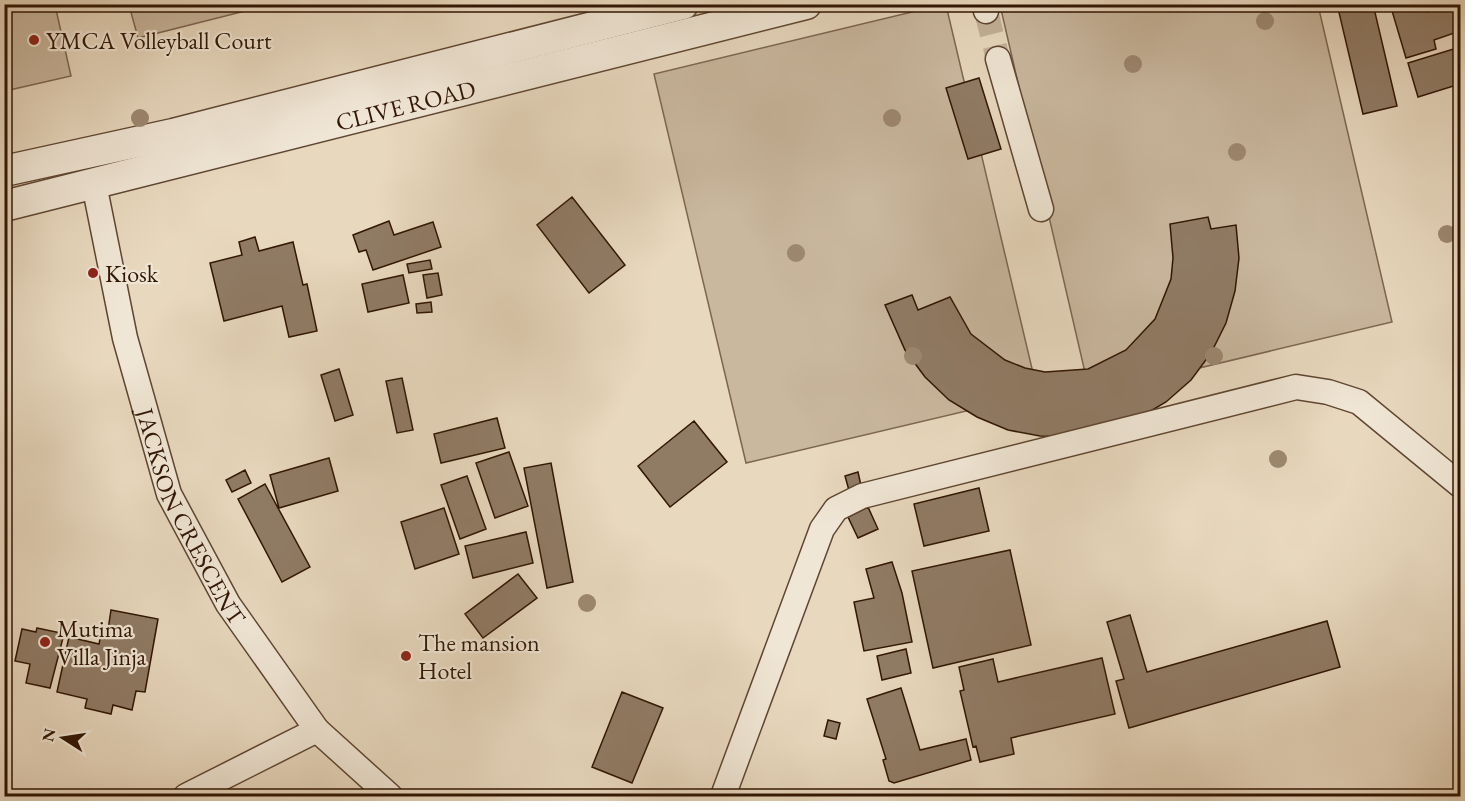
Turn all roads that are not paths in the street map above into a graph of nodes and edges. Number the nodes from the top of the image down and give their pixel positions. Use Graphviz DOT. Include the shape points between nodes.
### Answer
graph roads {
  1 [pos="683,4"];
  2 [pos="806,4"];
  3 [pos="998,59"];
  4 [pos="4,171"];
  5 [pos="94,184"];
  6 [pos="4,206"];
  7 [pos="1041,209"];
  8 [pos="1461,485"];
  9 [pos="317,730"];
  10 [pos="186,796"];
  11 [pos="390,796"];
  12 [pos="723,796"];
  1 -- 4 [label="street, CLIVE ROAD" via="173,134"];
  2 -- 5 [label="street, CLIVE ROAD"];
  3 -- 7 [label="street"];
  5 -- 6 [label="street, CLIVE ROAD"];
  5 -- 9 [label="street, JACKSON CRESCENT" via="125,338 169,494 228,604"];
  8 -- 12 [label="street" via="1359,402 1296,387 862,496 836,509 822,529"];
  9 -- 10 [label="street"];
  9 -- 11 [label="street, JACKSON CRESCENT"];
}
